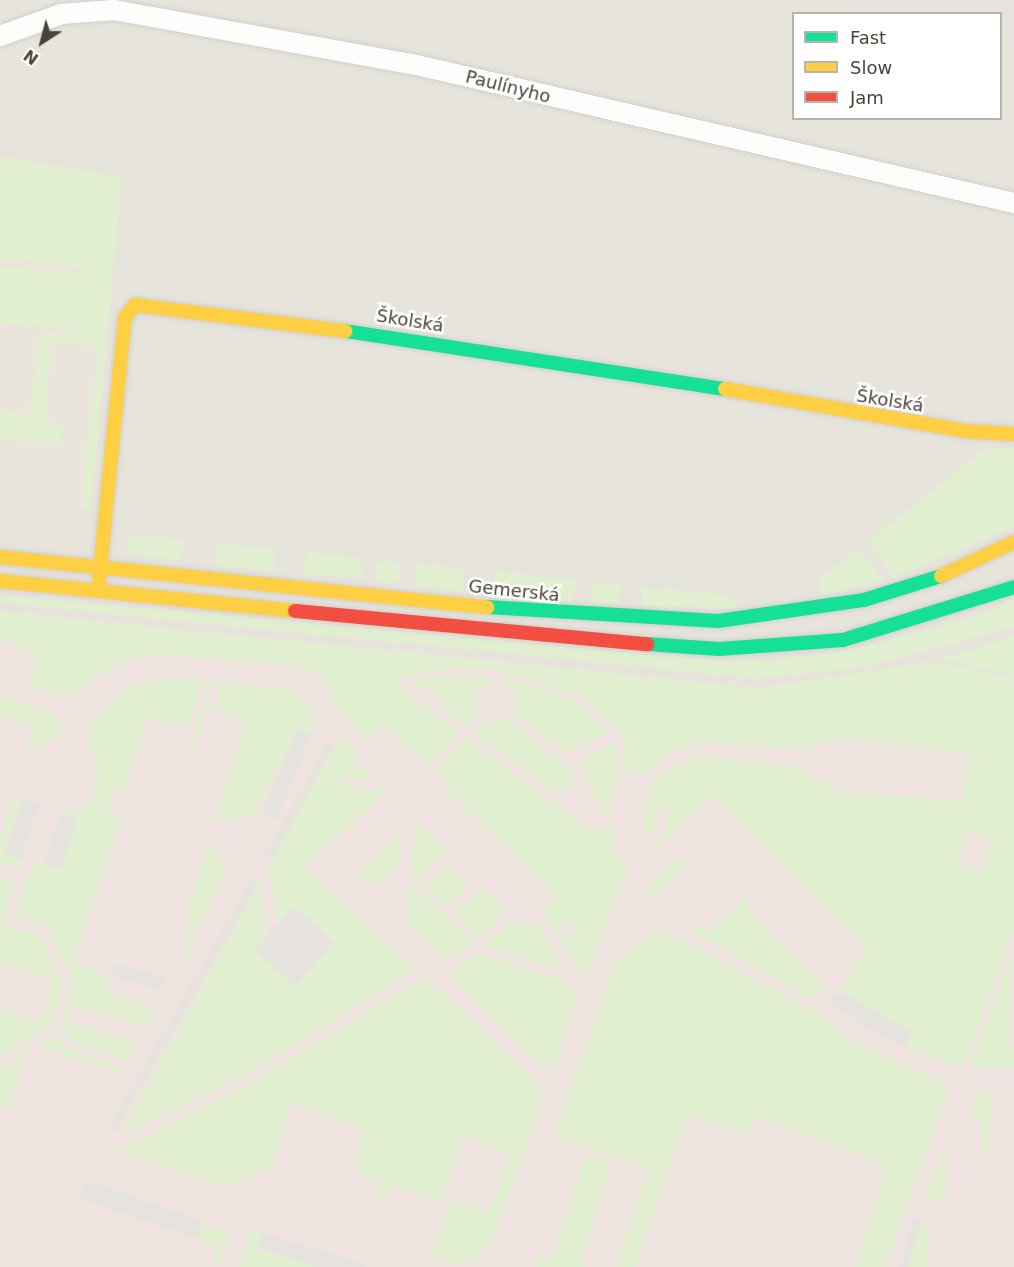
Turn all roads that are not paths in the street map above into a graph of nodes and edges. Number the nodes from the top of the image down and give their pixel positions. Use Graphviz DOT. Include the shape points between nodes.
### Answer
graph roads {
  1 [pos="0,36"];
  2 [pos="1014,203"];
  3 [pos="1014,434"];
  4 [pos="1014,542"];
  5 [pos="0,557"];
  6 [pos="101,567"];
  7 [pos="0,581"];
  8 [pos="1014,587"];
  9 [pos="98,591"];
  1 -- 2 [label="street, Paulínyho" via="61,14 114,10 421,66"];
  3 -- 6 [label="street, Školská" via="966,431 617,370 146,303 135,305 125,317"];
  4 -- 6 [label="street, Gemerská" via="926,583 864,600 718,621 568,615"];
  5 -- 6 [label="street, Gemerská"];
  6 -- 9 [label="street, Školská"];
  7 -- 9 [label="street"];
  8 -- 9 [label="street" via="913,623 843,640 719,649 644,647"];
}
